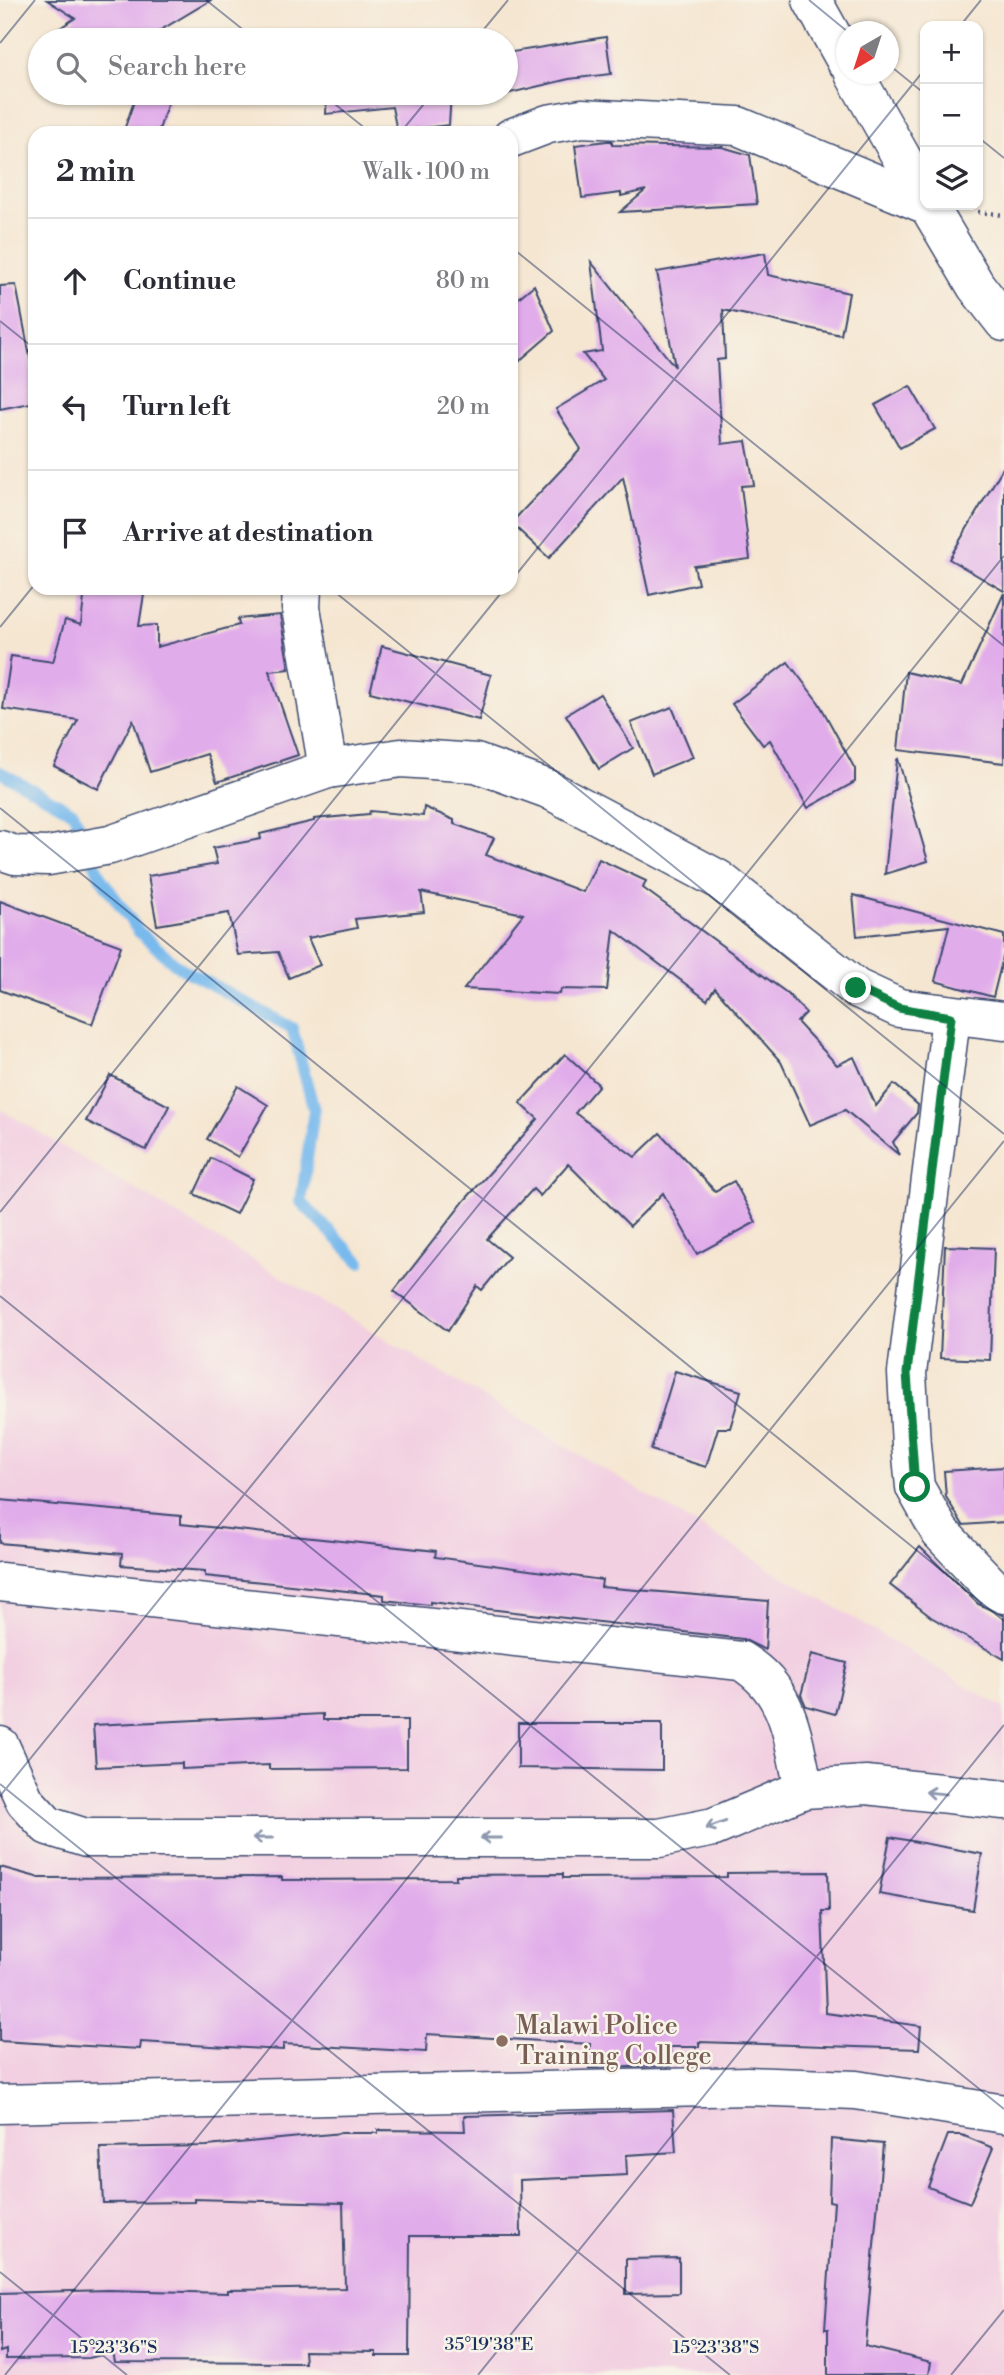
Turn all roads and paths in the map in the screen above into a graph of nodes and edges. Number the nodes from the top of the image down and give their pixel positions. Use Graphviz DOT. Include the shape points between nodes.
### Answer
graph roads {
  1 [pos="812,0"];
  2 [pos="836,43"];
  3 [pos="860,84"];
  4 [pos="518,135"];
  5 [pos="920,192"];
  6 [pos="920,201"];
  7 [pos="931,210"];
  8 [pos="1004,322"];
  9 [pos="302,595"];
  10 [pos="328,769"];
  11 [pos="0,850"];
  12 [pos="951,1017"];
  13 [pos="1004,1021"];
  14 [pos="0,1582"];
  15 [pos="1004,1594"];
  16 [pos="0,1746"];
  17 [pos="804,1789"];
  18 [pos="1004,1800"];
  19 [pos="0,2104"];
  20 [pos="1004,2114"];
  1 -- 2 [label="street"];
  3 -- 5 [label="street"];
  4 -- 6 [label="street" via="582,118 738,126"];
  7 -- 8 [label="street" via="976,286"];
  9 -- 10 [label="street"];
  10 -- 11 [label="street" via="110,845 48,856"];
  10 -- 12 [label="street" via="401,758 476,763 548,789 718,879 856,988 899,1008"];
  12 -- 13 [label="street"];
  12 -- 15 [label="street" via="907,1373 911,1445 915,1487 940,1532"];
  14 -- 17 [label="street" via="741,1661 762,1674 783,1702"];
  17 -- 16 [label="street, one-way" via="714,1827 659,1838 86,1838 48,1826 25,1801"];
  18 -- 17 [label="street, one-way" via="866,1785"];
  19 -- 20 [label="street" via="747,2085 856,2090"];
}
